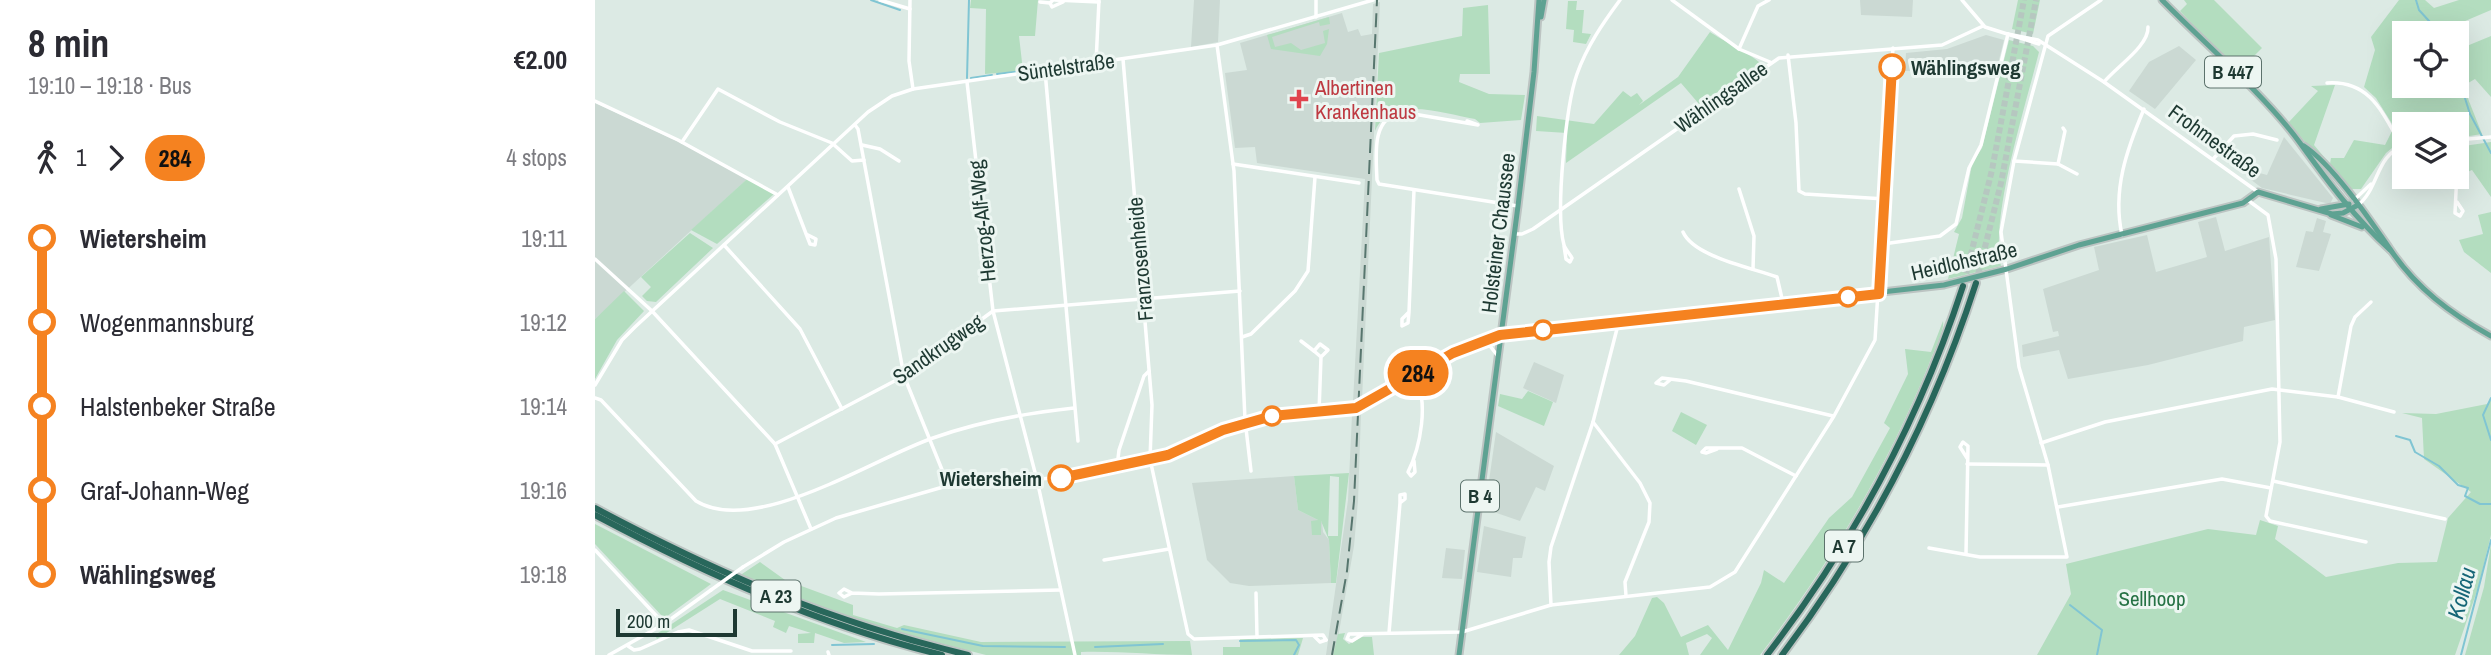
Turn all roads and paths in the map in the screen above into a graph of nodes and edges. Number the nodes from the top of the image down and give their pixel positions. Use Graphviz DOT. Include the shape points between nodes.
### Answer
graph roads {
  1 [pos="880,0"];
  2 [pos="910,0"];
  3 [pos="1317,0"];
  4 [pos="1373,0"];
  5 [pos="1541,0"];
  6 [pos="1621,0"];
  7 [pos="1672,0"];
  8 [pos="1769,0"];
  9 [pos="1962,0"];
  10 [pos="2101,0"];
  11 [pos="2162,0"];
  12 [pos="1053,1"];
  13 [pos="1065,1"];
  14 [pos="1099,1"];
  15 [pos="1040,2"];
  16 [pos="2093,3"];
  17 [pos="909,9"];
  18 [pos="1316,17"];
  19 [pos="1983,26"];
  20 [pos="2148,27"];
  21 [pos="2008,34"];
  22 [pos="1217,45"];
  23 [pos="2045,45"];
  24 [pos="1739,48"];
  25 [pos="1893,48"];
  26 [pos="1788,55"];
  27 [pos="1123,59"];
  28 [pos="1770,62"];
  29 [pos="1095,63"];
  30 [pos="1045,71"];
  31 [pos="967,82"];
  32 [pos="2104,82"];
  33 [pos="2327,83"];
  34 [pos="913,89"];
  35 [pos="595,101"];
  36 [pos="2144,108"];
  37 [pos="1467,121"];
  38 [pos="855,125"];
  39 [pos="2063,128"];
  40 [pos="2392,128"];
  41 [pos="2488,137"];
  42 [pos="2277,139"];
  43 [pos="2469,139"];
  44 [pos="682,142"];
  45 [pos="2301,144"];
  46 [pos="834,145"];
  47 [pos="862,145"];
  48 [pos="2392,153"];
  49 [pos="2214,158"];
  50 [pos="864,160"];
  51 [pos="899,161"];
  52 [pos="2014,161"];
  53 [pos="1233,164"];
  54 [pos="2058,164"];
  55 [pos="2077,174"];
  56 [pos="1315,177"];
  57 [pos="1359,183"];
  58 [pos="788,187"];
  59 [pos="1739,189"];
  60 [pos="2458,189"];
  61 [pos="1414,190"];
  62 [pos="2257,192"];
  63 [pos="778,195"];
  64 [pos="1885,199"];
  65 [pos="2249,201"];
  66 [pos="2356,202"];
  67 [pos="2458,202"];
  68 [pos="1518,206"];
  69 [pos="1562,208"];
  70 [pos="2348,208"];
  71 [pos="2315,209"];
  72 [pos="2325,213"];
  73 [pos="2365,228"];
  74 [pos="1683,233"];
  75 [pos="806,234"];
  76 [pos="1514,234"];
  77 [pos="2122,235"];
  78 [pos="1883,244"];
  79 [pos="724,245"];
  80 [pos="1564,246"];
  81 [pos="2390,250"];
  82 [pos="595,259"];
  83 [pos="1753,269"];
  84 [pos="2007,270"];
  85 [pos="1976,283"];
  86 [pos="1963,286"];
  87 [pos="1240,291"];
  88 [pos="1879,294"];
  89 [pos="1143,301"];
  90 [pos="2371,302"];
  91 [pos="1783,303"];
  92 [pos="1065,305"];
  93 [pos="652,311"];
  94 [pos="992,311"];
  95 [pos="1409,312"];
  96 [pos="1619,321"];
  97 [pos="1500,335"];
  98 [pos="2491,336"];
  99 [pos="1242,337"];
  100 [pos="1301,341"];
  101 [pos="1480,342"];
  102 [pos="1314,351"];
  103 [pos="1497,356"];
  104 [pos="1321,358"];
  105 [pos="1149,371"];
  106 [pos="904,376"];
  107 [pos="1414,376"];
  108 [pos="1670,380"];
  109 [pos="595,386"];
  110 [pos="2280,389"];
  111 [pos="2338,397"];
  112 [pos="595,398"];
  113 [pos="1074,408"];
  114 [pos="842,409"];
  115 [pos="1319,412"];
  116 [pos="2394,412"];
  117 [pos="1020,416"];
  118 [pos="1834,416"];
  119 [pos="1593,422"];
  120 [pos="1246,423"];
  121 [pos="931,438"];
  122 [pos="1077,441"];
  123 [pos="2041,443"];
  124 [pos="775,444"];
  125 [pos="1717,449"];
  126 [pos="1967,458"];
  127 [pos="1150,459"];
  128 [pos="1414,461"];
  129 [pos="1967,464"];
  130 [pos="2048,464"];
  131 [pos="1117,467"];
  132 [pos="1251,471"];
  133 [pos="1796,476"];
  134 [pos="1037,480"];
  135 [pos="2273,481"];
  136 [pos="949,486"];
  137 [pos="2271,488"];
  138 [pos="798,496"];
  139 [pos="1400,503"];
  140 [pos="2058,507"];
  141 [pos="595,508"];
  142 [pos="595,515"];
  143 [pos="2445,519"];
  144 [pos="811,529"];
  145 [pos="2366,542"];
  146 [pos="1170,548"];
  147 [pos="1929,548"];
  148 [pos="595,550"];
  149 [pos="1966,553"];
  150 [pos="1104,560"];
  151 [pos="1060,590"];
  152 [pos="852,593"];
  153 [pos="1256,593"];
  154 [pos="1626,597"];
  155 [pos="1551,606"];
  156 [pos="665,623"];
  157 [pos="1462,632"];
  158 [pos="1389,633"];
  159 [pos="1363,634"];
  160 [pos="1314,636"];
  161 [pos="1258,637"];
  162 [pos="628,646"];
  163 [pos="791,651"];
  164 [pos="785,653"];
  165 [pos="759,654"];
  166 [pos="609,655"];
  167 [pos="942,655"];
  168 [pos="968,655"];
  169 [pos="1075,655"];
  170 [pos="1459,655"];
  171 [pos="1767,655"];
  172 [pos="1782,655"];
  1 -- 17 [label="street"];
  2 -- 17 [label="street"];
  3 -- 18 [label="street"];
  4 -- 18 [label="street, Süntelstraße"];
  5 -- 68 [label="main road, Holsteiner Chaussee / B 4"];
  6 -- 69 [label="street" via="1590,44 1571,91"];
  7 -- 24 [label="street"];
  8 -- 24 [label="street" via="1758,6"];
  9 -- 19 [label="street"];
  10 -- 16 [label="street" via="2098,5"];
  11 -- 45 [label="main road, B 447"];
  12 -- 13 [label="street" via="1054,7"];
  12 -- 15 [label="street"];
  13 -- 14 [label="street"];
  14 -- 29 [label="street"];
  16 -- 23 [label="street" via="2053,30"];
  17 -- 34 [label="street"];
  18 -- 22 [label="street, Süntelstraße"];
  19 -- 21 [label="street, Frohmestraße"];
  19 -- 25 [label="street, Wählingsallee" via="1945,44"];
  20 -- 32 [label="street" via="2143,42"];
  21 -- 23 [label="street, Frohmestraße"];
  21 -- 78 [label="street" via="1956,224 1940,236"];
  22 -- 27 [label="street, Süntelstraße"];
  22 -- 53 [label="street"];
  23 -- 32 [label="street, Frohmestraße"];
  23 -- 52 [label="street"];
  24 -- 28 [label="street"];
  25 -- 26 [label="street, Wählingsallee"];
  25 -- 64 [label="street"];
  26 -- 28 [label="street, Wählingsallee"];
  26 -- 64 [label="street" via="1797,188 1805,194"];
  27 -- 29 [label="street, Süntelstraße"];
  27 -- 89 [label="street, Franzosenheide"];
  28 -- 69 [label="street, Wählingsallee"];
  29 -- 30 [label="street, Süntelstraße"];
  30 -- 31 [label="street, Süntelstraße"];
  30 -- 92 [label="street"];
  31 -- 34 [label="street, Süntelstraße"];
  31 -- 94 [label="street, Herzog-Alf-Weg"];
  32 -- 36 [label="street, Frohmestraße"];
  33 -- 40 [label="street" via="2364,89"];
  34 -- 38 [label="street, Süntelstraße" via="884,101"];
  35 -- 44 [label="street"];
  36 -- 49 [label="street, Frohmestraße"];
  36 -- 77 [label="street" via="2123,166 2117,208"];
  37 -- 61 [label="street" via="1402,112 1392,114 1380,127 1377,180"];
  38 -- 46 [label="street, Süntelstraße"];
  38 -- 47 [label="street"];
  39 -- 54 [label="street"];
  41 -- 43 [label="street"];
  42 -- 49 [label="street" via="2234,136"];
  44 -- 46 [label="street" via="718,89"];
  44 -- 63 [label="street"];
  45 -- 66 [label="main road, B 447"];
  45 -- 70 [label="main road, B 447"];
  46 -- 50 [label="street" via="851,160"];
  46 -- 58 [label="street, Süntelstraße"];
  47 -- 50 [label="street"];
  47 -- 51 [label="street"];
  48 -- 66 [label="street"];
  49 -- 62 [label="street, Frohmestraße"];
  50 -- 106 [label="street"];
  52 -- 54 [label="street"];
  52 -- 84 [label="street" via="2002,222"];
  53 -- 56 [label="street"];
  53 -- 87 [label="street"];
  54 -- 55 [label="street"];
  56 -- 57 [label="street"];
  56 -- 99 [label="street" via="1308,271 1295,291 1251,334"];
  58 -- 63 [label="street, Süntelstraße"];
  58 -- 75 [label="street"];
  59 -- 83 [label="street" via="1754,236"];
  60 -- 67 [label="street"];
  61 -- 68 [label="street"];
  61 -- 95 [label="street"];
  62 -- 65 [label="main road"];
  62 -- 71 [label="main road, Frohmestraße"];
  63 -- 79 [label="street, Süntelstraße"];
  64 -- 78 [label="street"];
  65 -- 77 [label="main road, Heidlohstraße"];
  65 -- 110 [label="street" via="2268,215 2273,238"];
  66 -- 70 [label="main road, Frohmestraße"];
  66 -- 81 [label="main road, B 447"];
  68 -- 76 [label="main road, Holsteiner Chaussee / B 4"];
  69 -- 76 [label="street, Wählingsallee" via="1533,229"];
  69 -- 80 [label="street"];
  70 -- 71 [label="main road, Frohmestraße"];
  70 -- 72 [label="main road, Frohmestraße" via="2339,214"];
  70 -- 73 [label="main road, B 447"];
  71 -- 72 [label="main road, Frohmestraße"];
  72 -- 73 [label="main road"];
  73 -- 81 [label="main road, B 447"];
  74 -- 83 [label="street" via="1695,246"];
  76 -- 97 [label="main road, Holsteiner Chaussee / B 4"];
  77 -- 84 [label="main road, Heidlohstraße" via="2067,248"];
  78 -- 88 [label="street"];
  79 -- 93 [label="street, Süntelstraße"];
  79 -- 114 [label="street" via="800,329"];
  81 -- 98 [label="main road, B 447" via="2427,293"];
  82 -- 93 [label="street"];
  83 -- 91 [label="street" via="1779,279"];
  84 -- 88 [label="main road, Heidlohstraße"];
  84 -- 123 [label="street" via="2021,378"];
  85 -- 172 [label="highway, A 7" via="1939,386 1888,495 1826,595"];
  86 -- 171 [label="highway, A 7" via="1930,380 1875,494 1819,585"];
  87 -- 89 [label="street, Sandkrugweg"];
  87 -- 99 [label="street"];
  88 -- 91 [label="main road, Heidlohstraße"];
  88 -- 118 [label="street" via="1875,340"];
  89 -- 92 [label="street, Sandkrugweg"];
  89 -- 105 [label="street, Franzosenheide"];
  90 -- 111 [label="street" via="2351,326"];
  91 -- 96 [label="main road, Heidlohstraße"];
  92 -- 94 [label="street, Sandkrugweg"];
  92 -- 113 [label="street"];
  93 -- 109 [label="street, Süntelstraße" via="622,340"];
  93 -- 124 [label="street"];
  94 -- 106 [label="street, Sandkrugweg"];
  94 -- 117 [label="street, Herzog-Alf-Weg"];
  96 -- 97 [label="main road, Heidlohstraße"];
  96 -- 119 [label="street"];
  97 -- 101 [label="street"];
  97 -- 103 [label="main road, Holsteiner Chaussee / B 4"];
  99 -- 120 [label="street"];
  100 -- 102 [label="street"];
  101 -- 103 [label="street"];
  101 -- 107 [label="street"];
  102 -- 104 [label="street"];
  102 -- 104 [label="street" via="1319,344 1328,350"];
  103 -- 157 [label="main road, Holsteiner Chaussee / B 4"];
  104 -- 115 [label="street"];
  105 -- 127 [label="street, Franzosenheide"];
  105 -- 131 [label="street" via="1128,421"];
  106 -- 114 [label="street, Sandkrugweg"];
  106 -- 121 [label="street"];
  107 -- 115 [label="street" via="1356,408"];
  107 -- 128 [label="street" via="1422,407"];
  108 -- 118 [label="street"];
  110 -- 111 [label="street"];
  110 -- 123 [label="street" via="2105,422"];
  110 -- 135 [label="street" via="2280,442"];
  111 -- 116 [label="street"];
  112 -- 138 [label="street" via="700,503 747,509"];
  113 -- 117 [label="street"];
  113 -- 122 [label="street"];
  114 -- 124 [label="street, Sandkrugweg"];
  115 -- 120 [label="street"];
  117 -- 121 [label="street"];
  117 -- 134 [label="street, Herzog-Alf-Weg"];
  118 -- 133 [label="street"];
  119 -- 154 [label="street" via="1650,503 1649,522 1625,582"];
  119 -- 155 [label="street" via="1551,547"];
  120 -- 127 [label="street" via="1179,452"];
  120 -- 132 [label="street"];
  121 -- 136 [label="street"];
  121 -- 138 [label="street"];
  123 -- 130 [label="street"];
  124 -- 138 [label="street"];
  125 -- 133 [label="street" via="1751,450"];
  126 -- 129 [label="street"];
  127 -- 131 [label="street"];
  127 -- 146 [label="street, Franzosenheide"];
  129 -- 130 [label="street"];
  129 -- 149 [label="street"];
  130 -- 140 [label="street"];
  131 -- 134 [label="street"];
  133 -- 154 [label="street" via="1735,572 1722,582"];
  134 -- 136 [label="street"];
  134 -- 151 [label="street"];
  135 -- 137 [label="street"];
  135 -- 143 [label="street"];
  136 -- 144 [label="street"];
  137 -- 140 [label="street" via="2224,479"];
  137 -- 145 [label="street" via="2266,516 2270,521"];
  138 -- 144 [label="street"];
  139 -- 158 [label="street"];
  140 -- 149 [label="street" via="2067,557"];
  141 -- 168 [label="highway, A 23" via="700,563 792,603"];
  142 -- 167 [label="highway, A 23" via="767,599 846,628"];
  144 -- 156 [label="street, bridge" via="743,568"];
  146 -- 150 [label="street"];
  146 -- 161 [label="street, Franzosenheide" via="1190,637"];
  147 -- 149 [label="street"];
  148 -- 156 [label="street"];
  151 -- 152 [label="street"];
  151 -- 169 [label="street"];
  153 -- 161 [label="street"];
  154 -- 155 [label="street"];
  155 -- 157 [label="street"];
  156 -- 162 [label="street"];
  157 -- 158 [label="street"];
  157 -- 170 [label="main road, Holsteiner Chaussee / B 4"];
  158 -- 159 [label="street"];
  160 -- 161 [label="street"];
  162 -- 165 [label="street" via="640,649 689,630"];
  162 -- 166 [label="street"];
  163 -- 164 [label="street"];
  164 -- 165 [label="street"];
}
